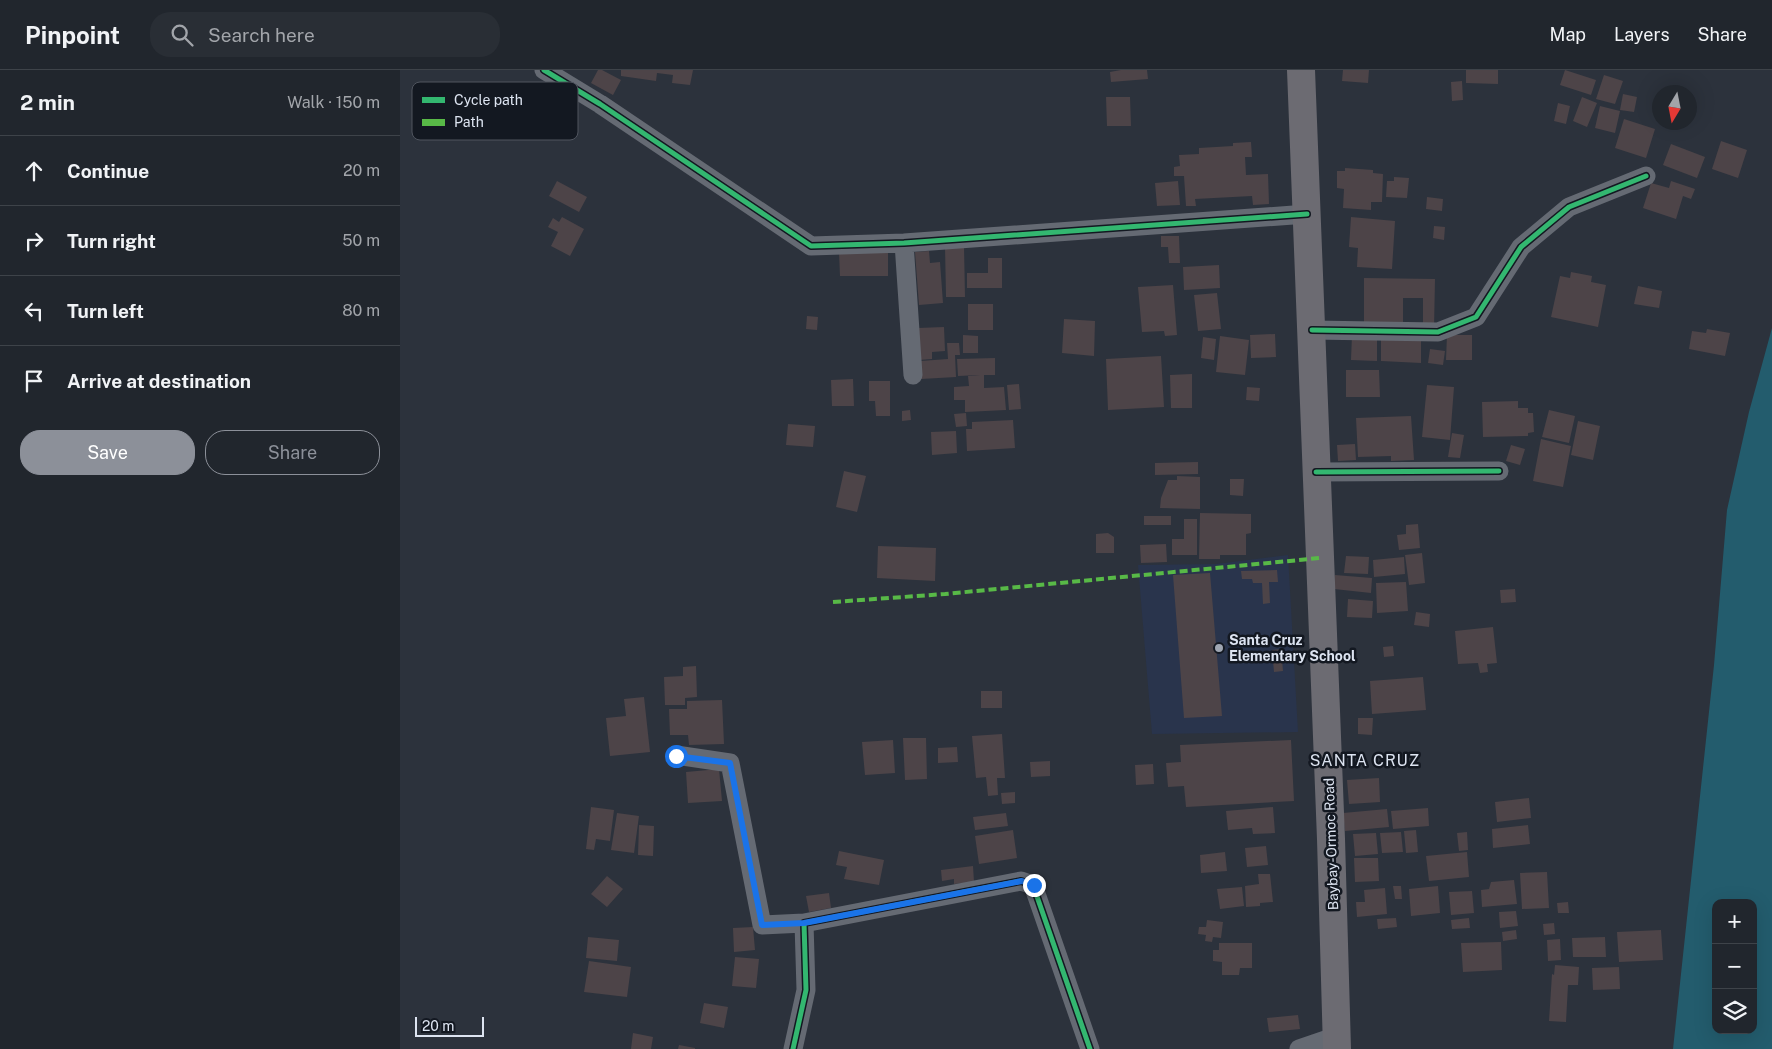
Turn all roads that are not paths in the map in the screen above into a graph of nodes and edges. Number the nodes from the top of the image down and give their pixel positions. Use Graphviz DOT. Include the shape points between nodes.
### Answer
graph roads {
  1 [pos="544,70"];
  2 [pos="1301,70"];
  3 [pos="564,82"];
  4 [pos="578,91"];
  5 [pos="1646,176"];
  6 [pos="1306,214"];
  7 [pos="904,243"];
  8 [pos="1312,330"];
  9 [pos="913,375"];
  10 [pos="1499,471"];
  11 [pos="1316,472"];
  12 [pos="676,756"];
  13 [pos="804,923"];
  14 [pos="1337,1042"];
  15 [pos="793,1049"];
  16 [pos="1090,1049"];
  17 [pos="1299,1049"];
  1 -- 3 [label="street"];
  2 -- 6 [label="highway, Baybay-Ormoc Road"];
  4 -- 7 [label="street" via="811,246"];
  5 -- 8 [label="street" via="1569,207 1521,247 1476,317 1438,332"];
  6 -- 7 [label="street"];
  6 -- 8 [label="highway, Baybay-Ormoc Road"];
  7 -- 9 [label="street"];
  8 -- 11 [label="highway, Baybay-Ormoc Road"];
  10 -- 11 [label="street"];
  11 -- 14 [label="highway, Baybay-Ormoc Road"];
  12 -- 13 [label="street" via="730,763 762,925"];
  13 -- 15 [label="street" via="806,990"];
  13 -- 16 [label="street" via="1029,882 1034,885"];
  14 -- 17 [label="street"];
}
